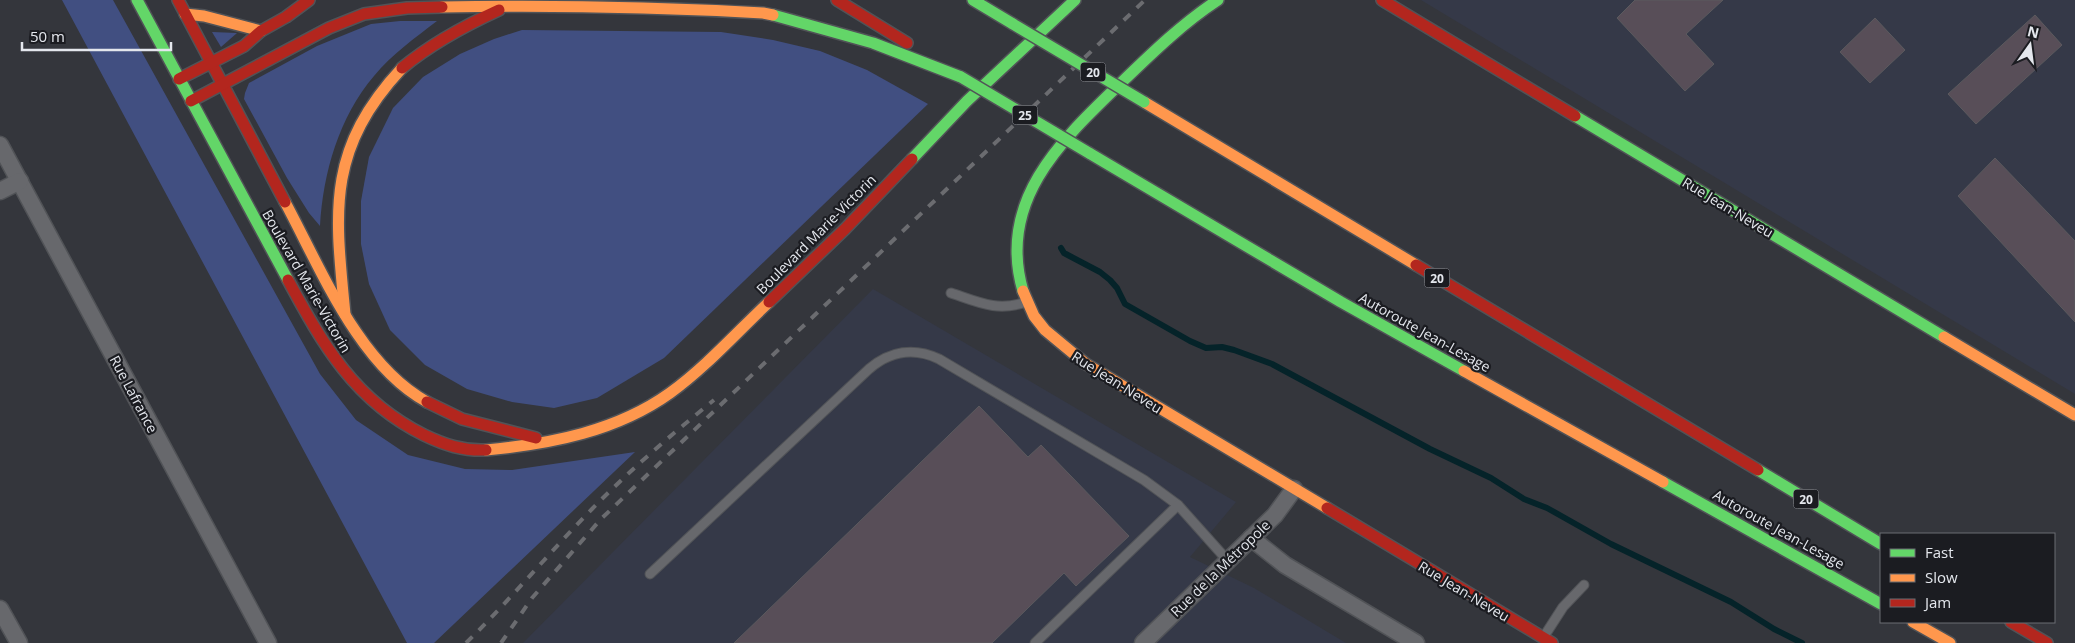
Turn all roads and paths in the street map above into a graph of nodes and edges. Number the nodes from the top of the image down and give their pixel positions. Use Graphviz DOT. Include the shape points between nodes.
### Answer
graph roads {
  1 [pos="137,0"];
  2 [pos="178,0"];
  3 [pos="308,0"];
  4 [pos="587,0"];
  5 [pos="837,0"];
  6 [pos="973,0"];
  7 [pos="1075,0"];
  8 [pos="1218,0"];
  9 [pos="1382,0"];
  10 [pos="510,6"];
  11 [pos="639,8"];
  12 [pos="185,14"];
  13 [pos="261,31"];
  14 [pos="210,64"];
  15 [pos="961,77"];
  16 [pos="179,79"];
  17 [pos="222,85"];
  18 [pos="191,101"];
  19 [pos="0,144"];
  20 [pos="20,181"];
  21 [pos="0,192"];
  22 [pos="951,293"];
  23 [pos="1026,302"];
  24 [pos="345,314"];
  25 [pos="2075,415"];
  26 [pos="548,441"];
  27 [pos="1294,489"];
  28 [pos="1178,505"];
  29 [pos="1251,538"];
  30 [pos="1880,543"];
  31 [pos="1228,561"];
  32 [pos="650,574"];
  33 [pos="1584,585"];
  34 [pos="1880,603"];
  35 [pos="0,609"];
  36 [pos="1915,623"];
  37 [pos="2013,623"];
  38 [pos="1547,640"];
  39 [pos="18,643"];
  40 [pos="268,643"];
  41 [pos="1034,643"];
  42 [pos="1143,643"];
  43 [pos="1416,643"];
  44 [pos="1950,643"];
  45 [pos="2047,643"];
  1 -- 16 [label="main road, Boulevard Marie-Victorin"];
  2 -- 12 [label="main road, Boulevard Marie-Victorin"];
  3 -- 13 [label="main road"];
  4 -- 11 [label="main road"];
  5 -- 15 [label="main road, 25"];
  6 -- 30 [label="main road, 20, bridge" via="1017,19 1043,42"];
  7 -- 26 [label="main road, Boulevard Marie-Victorin" via="967,101 845,229 682,383 650,406 622,420 581,435"];
  8 -- 23 [label="main road, Rue Jean-Neveu" via="1178,29 1132,72 1078,124 1042,168 1026,206 1019,237 1019,274"];
  9 -- 25 [label="main road, Rue Jean-Neveu"];
  10 -- 11 [label="main road"];
  10 -- 17 [label="main road" via="408,8 364,14 308,38"];
  10 -- 24 [label="main road" via="448,34 412,58 384,86 362,119 346,160 338,201 338,244"];
  11 -- 15 [label="main road" via="736,11 783,18 873,43"];
  12 -- 13 [label="main road"];
  12 -- 14 [label="main road, Boulevard Marie-Victorin"];
  13 -- 14 [label="main road" via="244,46"];
  14 -- 16 [label="main road"];
  14 -- 17 [label="main road, Boulevard Marie-Victorin"];
  15 -- 34 [label="main road, Autoroute Jean-Lesage / 25, bridge" via="1362,314"];
  16 -- 18 [label="main road, Boulevard Marie-Victorin"];
  17 -- 18 [label="main road"];
  17 -- 24 [label="main road, Boulevard Marie-Victorin"];
  18 -- 26 [label="main road, Boulevard Marie-Victorin" via="318,336 363,392 404,425 438,442 468,451"];
  19 -- 20 [label="street, Rue Lafrance"];
  20 -- 21 [label="street"];
  20 -- 40 [label="street, Rue Lafrance"];
  22 -- 23 [label="lane" via="995,307"];
  23 -- 27 [label="main road, Rue Jean-Neveu" via="1049,335 1080,360"];
  24 -- 26 [label="main road, Boulevard Marie-Victorin" via="385,370 424,402 462,420"];
  27 -- 29 [label="street, Rue de la Métropole" via="1275,515"];
  27 -- 38 [label="main road, Rue Jean-Neveu"];
  28 -- 31 [label="lane"];
  28 -- 32 [label="lane" via="1144,480 939,359 916,352 900,352 869,369"];
  28 -- 41 [label="lane"];
  29 -- 31 [label="street, Rue de la Métropole"];
  29 -- 43 [label="street" via="1285,565"];
  31 -- 42 [label="street, Rue de la Métropole"];
  33 -- 38 [label="lane" via="1563,607"];
  35 -- 39 [label="street"];
  36 -- 44 [label="main road"];
  37 -- 45 [label="main road"];
}
